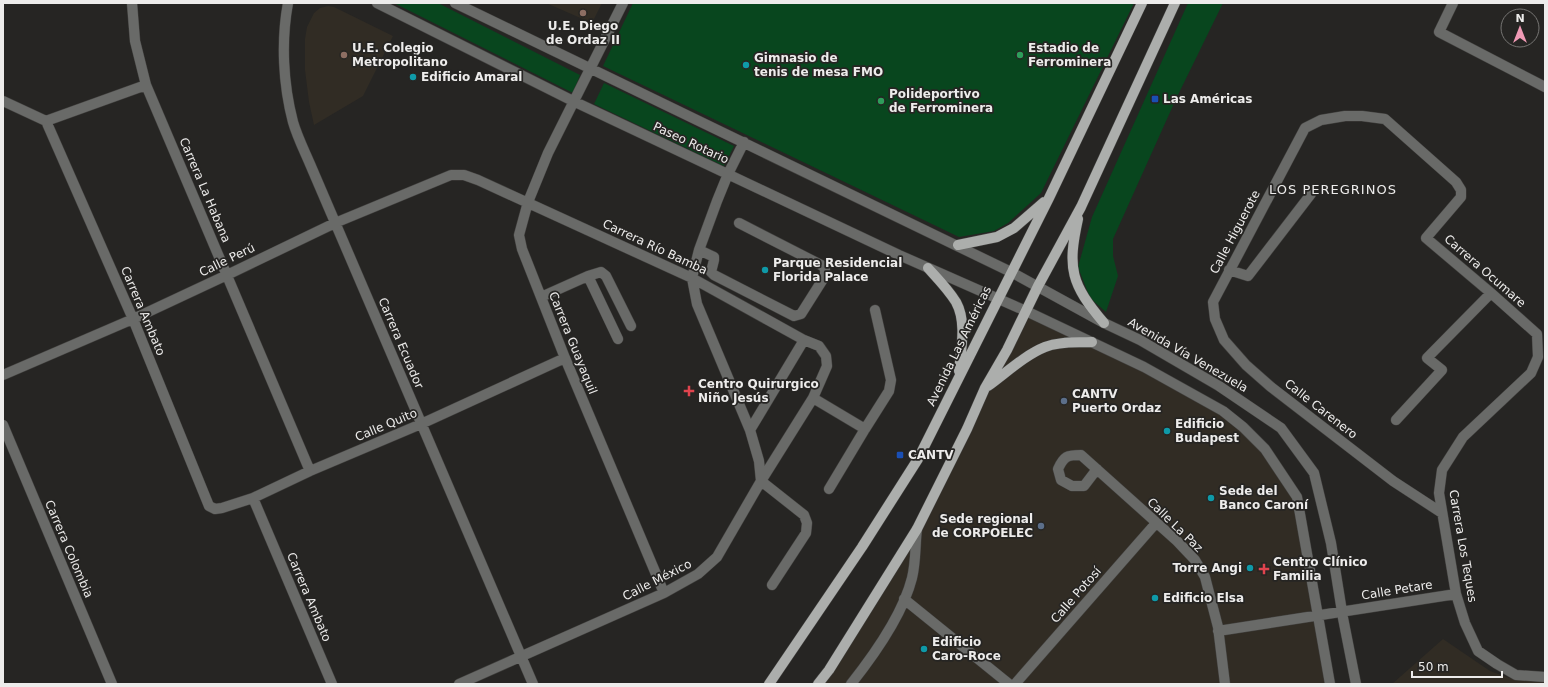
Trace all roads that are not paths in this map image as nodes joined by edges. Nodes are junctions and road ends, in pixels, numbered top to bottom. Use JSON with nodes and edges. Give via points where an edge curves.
{"nodes":[{"id":1,"x":132,"y":3,"type":"edge"},
{"id":2,"x":288,"y":3,"type":"edge"},
{"id":3,"x":377,"y":3,"type":"edge"},
{"id":4,"x":455,"y":3,"type":"edge"},
{"id":5,"x":623,"y":3,"type":"edge"},
{"id":6,"x":1142,"y":3,"type":"edge"},
{"id":7,"x":1175,"y":3,"type":"edge"},
{"id":8,"x":1453,"y":3,"type":"edge"},
{"id":9,"x":590,"y":68,"type":"junction"},
{"id":10,"x":146,"y":85,"type":"junction"},
{"id":11,"x":1545,"y":87,"type":"edge"},
{"id":12,"x":3,"y":101,"type":"edge"},
{"id":13,"x":573,"y":101,"type":"junction"},
{"id":14,"x":1345,"y":116,"type":"joint"},
{"id":15,"x":46,"y":121,"type":"junction"},
{"id":16,"x":744,"y":142,"type":"junction"},
{"id":17,"x":728,"y":174,"type":"junction"},
{"id":18,"x":464,"y":175,"type":"joint"},
{"id":19,"x":1311,"y":194,"type":"dead end"},
{"id":20,"x":1049,"y":198,"type":"junction"},
{"id":21,"x":528,"y":202,"type":"junction"},
{"id":22,"x":1081,"y":207,"type":"junction"},
{"id":23,"x":335,"y":223,"type":"junction"},
{"id":24,"x":739,"y":223,"type":"dead end"},
{"id":25,"x":958,"y":246,"type":"junction"},
{"id":26,"x":699,"y":250,"type":"junction"},
{"id":27,"x":928,"y":268,"type":"junction"},
{"id":28,"x":1229,"y":270,"type":"junction"},
{"id":29,"x":1011,"y":272,"type":"junction"},
{"id":30,"x":227,"y":275,"type":"junction"},
{"id":31,"x":588,"y":276,"type":"junction"},
{"id":32,"x":692,"y":278,"type":"junction"},
{"id":33,"x":1038,"y":286,"type":"junction"},
{"id":34,"x":1492,"y":293,"type":"junction"},
{"id":35,"x":541,"y":297,"type":"junction"},
{"id":36,"x":997,"y":299,"type":"junction"},
{"id":37,"x":1214,"y":302,"type":"joint"},
{"id":38,"x":875,"y":310,"type":"dead end"},
{"id":39,"x":1026,"y":311,"type":"junction"},
{"id":40,"x":133,"y":319,"type":"junction"},
{"id":41,"x":1104,"y":323,"type":"junction"},
{"id":42,"x":631,"y":326,"type":"dead end"},
{"id":43,"x":618,"y":340,"type":"dead end"},
{"id":44,"x":804,"y":340,"type":"junction"},
{"id":45,"x":1092,"y":342,"type":"junction"},
{"id":46,"x":826,"y":356,"type":"joint"},
{"id":47,"x":1538,"y":356,"type":"joint"},
{"id":48,"x":564,"y":358,"type":"junction"},
{"id":49,"x":3,"y":375,"type":"edge"},
{"id":50,"x":958,"y":377,"type":"junction"},
{"id":51,"x":985,"y":388,"type":"junction"},
{"id":52,"x":813,"y":398,"type":"junction"},
{"id":53,"x":1396,"y":420,"type":"dead end"},
{"id":54,"x":422,"y":424,"type":"junction"},
{"id":55,"x":3,"y":425,"type":"edge"},
{"id":56,"x":865,"y":429,"type":"junction"},
{"id":57,"x":750,"y":430,"type":"junction"},
{"id":58,"x":1097,"y":469,"type":"dead end"},
{"id":59,"x":310,"y":471,"type":"junction"},
{"id":60,"x":761,"y":482,"type":"junction"},
{"id":61,"x":829,"y":489,"type":"dead end"},
{"id":62,"x":253,"y":498,"type":"junction"},
{"id":63,"x":215,"y":509,"type":"joint"},
{"id":64,"x":1442,"y":513,"type":"junction"},
{"id":65,"x":1156,"y":523,"type":"junction"},
{"id":66,"x":916,"y":529,"type":"junction"},
{"id":67,"x":772,"y":585,"type":"dead end"},
{"id":68,"x":664,"y":593,"type":"junction"},
{"id":69,"x":1456,"y":594,"type":"junction"},
{"id":70,"x":904,"y":599,"type":"junction"},
{"id":71,"x":1342,"y":612,"type":"junction"},
{"id":72,"x":1318,"y":616,"type":"junction"},
{"id":73,"x":1218,"y":631,"type":"junction"},
{"id":74,"x":520,"y":656,"type":"junction"},
{"id":75,"x":1545,"y":677,"type":"edge"},
{"id":76,"x":112,"y":684,"type":"edge"},
{"id":77,"x":332,"y":684,"type":"edge"},
{"id":78,"x":459,"y":684,"type":"edge"},
{"id":79,"x":533,"y":684,"type":"edge"},
{"id":80,"x":769,"y":684,"type":"edge"},
{"id":81,"x":818,"y":684,"type":"edge"},
{"id":82,"x":851,"y":684,"type":"edge"},
{"id":83,"x":1009,"y":684,"type":"edge"},
{"id":84,"x":1015,"y":684,"type":"edge"},
{"id":85,"x":1226,"y":684,"type":"edge"},
{"id":86,"x":1330,"y":684,"type":"edge"},
{"id":87,"x":1356,"y":684,"type":"edge"}],
"edges":[{"from":1,"to":10,"type":"street","name":"Carrera La Habana","via":[[135,41]]},
{"from":2,"to":23,"type":"street","name":"Carrera Ecuador","via":[[284,70],[293,122]]},
{"from":3,"to":13,"type":"street","name":"Paseo Rotario"},
{"from":4,"to":9,"type":"street","name":"Paseo Rotario"},
{"from":5,"to":9,"type":"street","name":"Carrera Guayaquil"},
{"from":6,"to":20,"type":"main road","name":"Avenida Las Américas"},
{"from":7,"to":22,"type":"main road"},
{"from":8,"to":11,"type":"street","via":[[1440,32]]},
{"from":9,"to":13,"type":"street","name":"Carrera Guayaquil"},
{"from":9,"to":16,"type":"street","name":"Paseo Rotario"},
{"from":10,"to":15,"type":"street"},
{"from":10,"to":30,"type":"street","name":"Carrera La Habana"},
{"from":12,"to":15,"type":"street"},
{"from":13,"to":17,"type":"street","name":"Paseo Rotario"},
{"from":13,"to":21,"type":"street","name":"Carrera Guayaquil"},
{"from":14,"to":28,"type":"street","name":"Calle Higuerote","via":[[1321,120],[1305,128]]},
{"from":14,"to":34,"type":"street","name":"Carrera Ocumare","via":[[1385,119],[1456,182],[1461,190],[1461,197],[1426,238]]},
{"from":15,"to":40,"type":"street","name":"Carrera Ambato"},
{"from":16,"to":17,"type":"street"},
{"from":16,"to":25,"type":"street","name":"Paseo Rotario"},
{"from":17,"to":26,"type":"street"},
{"from":17,"to":27,"type":"street","name":"Paseo Rotario"},
{"from":18,"to":21,"type":"street","name":"Carrera Río Bamba"},
{"from":18,"to":23,"type":"street","name":"Calle Perú","via":[[451,175]]},
{"from":19,"to":28,"type":"street","via":[[1248,276]]},
{"from":20,"to":25,"type":"main road","via":[[1014,228],[997,237]]},
{"from":20,"to":29,"type":"main road","name":"Avenida Las Américas"},
{"from":21,"to":32,"type":"street","name":"Carrera Río Bamba"},
{"from":21,"to":35,"type":"street","name":"Carrera Guayaquil","via":[[519,235]]},
{"from":22,"to":33,"type":"main road"},
{"from":22,"to":41,"type":"main road","via":[[1072,266],[1083,295]]},
{"from":23,"to":30,"type":"street","name":"Calle Perú"},
{"from":23,"to":54,"type":"street","name":"Carrera Ecuador"},
{"from":24,"to":26,"type":"street","via":[[823,266],[825,276],[801,314],[794,316],[714,275],[711,272],[714,257]]},
{"from":25,"to":29,"type":"street","name":"Paseo Rotario"},
{"from":26,"to":32,"type":"street"},
{"from":27,"to":36,"type":"street","name":"Paseo Rotario"},
{"from":27,"to":50,"type":"main road","via":[[956,304],[962,325]]},
{"from":28,"to":37,"type":"street","name":"Calle Higuerote"},
{"from":29,"to":33,"type":"street","name":"Avenida Vía Venezuela"},
{"from":29,"to":36,"type":"main road","name":"Avenida Las Américas"},
{"from":30,"to":40,"type":"street","name":"Calle Perú"},
{"from":30,"to":59,"type":"street","name":"Carrera La Habana"},
{"from":31,"to":35,"type":"street"},
{"from":31,"to":42,"type":"street","via":[[600,272],[606,276]]},
{"from":31,"to":43,"type":"street"},
{"from":32,"to":44,"type":"street","name":"Carrera Río Bamba"},
{"from":32,"to":57,"type":"street","via":[[697,304]]},
{"from":33,"to":39,"type":"main road"},
{"from":33,"to":41,"type":"street","name":"Avenida Vía Venezuela"},
{"from":34,"to":47,"type":"street","name":"Carrera Ocumare","via":[[1537,334]]},
{"from":34,"to":53,"type":"street","via":[[1427,358],[1442,370]]},
{"from":35,"to":48,"type":"street","name":"Carrera Guayaquil"},
{"from":36,"to":39,"type":"street"},
{"from":36,"to":50,"type":"main road","name":"Avenida Las Américas"},
{"from":37,"to":64,"type":"street","name":"Calle Carenero","via":[[1216,319],[1224,340],[1246,365],[1393,481]]},
{"from":38,"to":56,"type":"street","via":[[891,380],[889,391]]},
{"from":39,"to":45,"type":"street"},
{"from":39,"to":51,"type":"main road"},
{"from":40,"to":49,"type":"street","name":"Calle Perú"},
{"from":40,"to":63,"type":"street","name":"Carrera Ambato","via":[[209,506]]},
{"from":41,"to":71,"type":"street","name":"Avenida Vía Venezuela","via":[[1140,340],[1219,386],[1281,428],[1314,473],[1331,543]]},
{"from":44,"to":46,"type":"street","name":"Carrera Río Bamba","via":[[819,346]]},
{"from":44,"to":57,"type":"street"},
{"from":45,"to":51,"type":"main road","via":[[1060,343],[1046,347],[1030,355]]},
{"from":45,"to":72,"type":"street","via":[[1144,367],[1223,411],[1265,449],[1297,497]]},
{"from":46,"to":52,"type":"street","name":"Calle México","via":[[827,366]]},
{"from":47,"to":64,"type":"street","name":"Carrera Los Teques","via":[[1531,373],[1463,437],[1442,470],[1439,493]]},
{"from":48,"to":54,"type":"street","name":"Calle Quito"},
{"from":48,"to":68,"type":"street","name":"Carrera Guayaquil"},
{"from":50,"to":80,"type":"main road","name":"Avenida Las Américas","via":[[918,459]]},
{"from":51,"to":66,"type":"main road"},
{"from":52,"to":56,"type":"street"},
{"from":52,"to":60,"type":"street","name":"Calle México"},
{"from":54,"to":59,"type":"street","name":"Calle Quito"},
{"from":54,"to":74,"type":"street","name":"Carrera Ecuador"},
{"from":55,"to":76,"type":"street","name":"Carrera Colombia"},
{"from":56,"to":61,"type":"street"},
{"from":57,"to":60,"type":"street","via":[[759,461]]},
{"from":58,"to":65,"type":"street","name":"Calle La Paz"},
{"from":59,"to":62,"type":"street","name":"Calle Quito"},
{"from":60,"to":67,"type":"street","via":[[804,515],[808,523],[806,533]]},
{"from":60,"to":68,"type":"street","name":"Calle México","via":[[717,557],[698,574]]},
{"from":62,"to":63,"type":"street","name":"Calle Quito"},
{"from":62,"to":77,"type":"street","name":"Carrera Ambato"},
{"from":64,"to":69,"type":"street","name":"Carrera Los Teques"},
{"from":65,"to":73,"type":"street","name":"Calle La Paz","via":[[1195,560],[1205,577]]},
{"from":65,"to":84,"type":"street","name":"Calle Potosí"},
{"from":66,"to":70,"type":"street","via":[[912,577]]},
{"from":66,"to":81,"type":"main road"},
{"from":68,"to":74,"type":"street","name":"Calle México"},
{"from":69,"to":71,"type":"street","name":"Calle Petare"},
{"from":69,"to":75,"type":"street","name":"Carrera Los Teques","via":[[1465,623],[1478,651],[1516,675]]},
{"from":70,"to":82,"type":"street","via":[[883,639]]},
{"from":70,"to":83,"type":"street"},
{"from":71,"to":72,"type":"street","name":"Calle Petare"},
{"from":71,"to":87,"type":"street","name":"Avenida Vía Venezuela"},
{"from":72,"to":73,"type":"street","name":"Calle Petare"},
{"from":72,"to":86,"type":"street"},
{"from":73,"to":85,"type":"street","name":"Calle La Paz"},
{"from":74,"to":78,"type":"street","name":"Calle México"},
{"from":74,"to":79,"type":"street","name":"Carrera Ecuador"}]}
